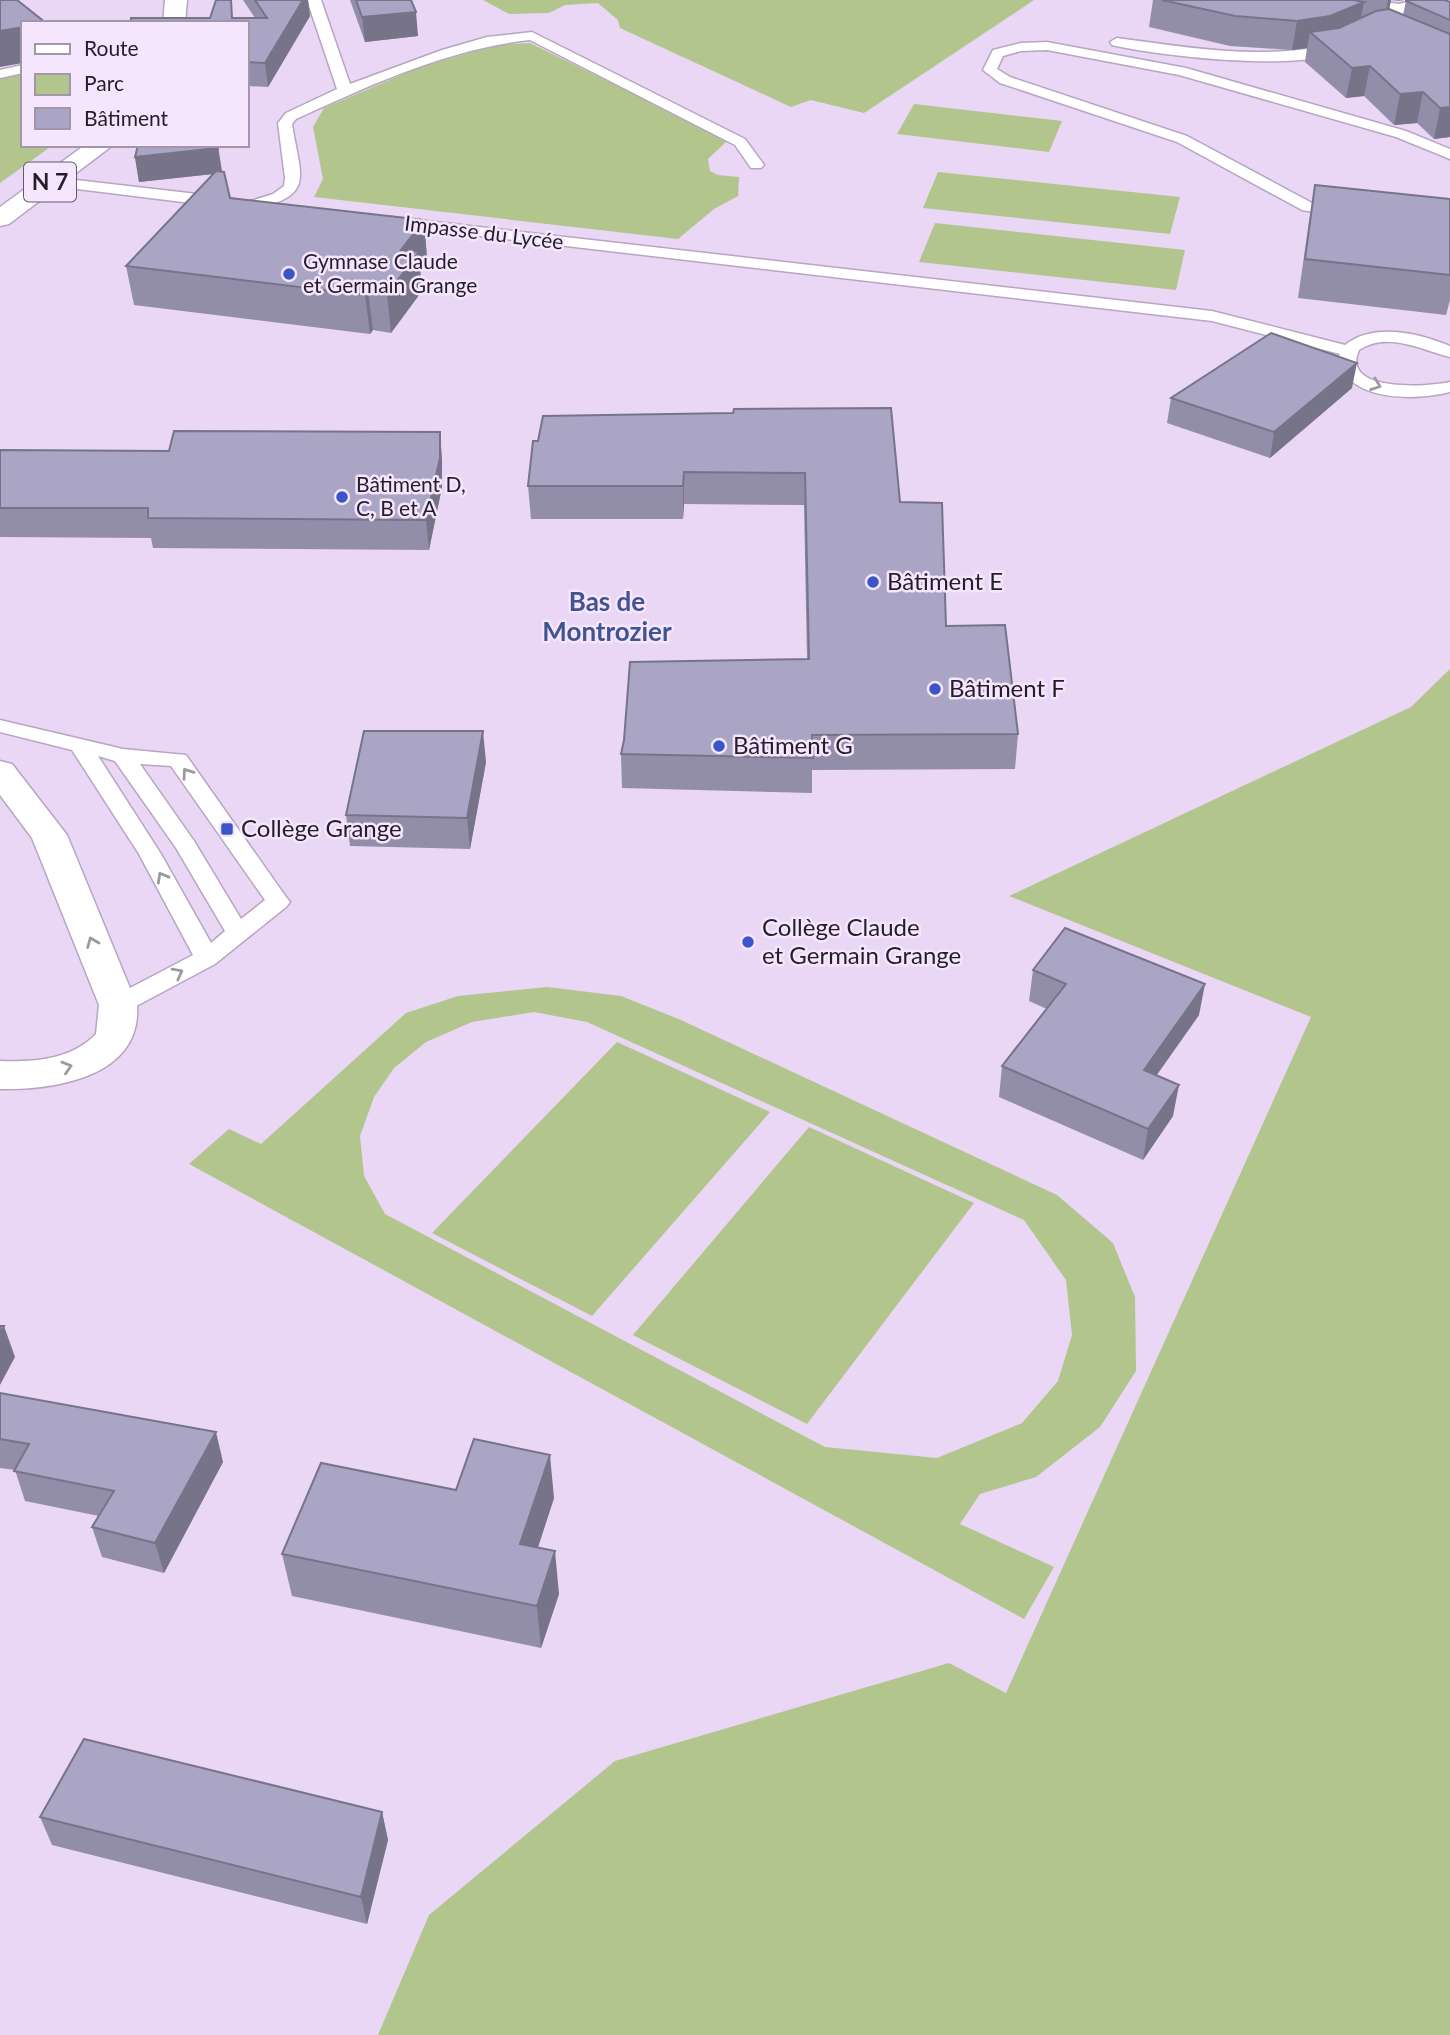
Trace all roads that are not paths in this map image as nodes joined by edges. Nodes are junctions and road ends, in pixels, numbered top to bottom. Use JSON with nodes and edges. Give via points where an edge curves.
{"nodes":[{"id":1,"x":176,"y":0,"type":"edge"},
{"id":2,"x":314,"y":0,"type":"edge"},
{"id":3,"x":1345,"y":0,"type":"edge"},
{"id":4,"x":1413,"y":14,"type":"edge"},
{"id":5,"x":174,"y":21,"type":"edge"},
{"id":6,"x":1353,"y":41,"type":"edge"},
{"id":7,"x":1117,"y":42,"type":"dead end"},
{"id":8,"x":21,"y":69,"type":"edge"},
{"id":9,"x":0,"y":74,"type":"edge"},
{"id":10,"x":345,"y":90,"type":"junction"},
{"id":11,"x":98,"y":147,"type":"edge"},
{"id":12,"x":1450,"y":154,"type":"edge"},
{"id":13,"x":756,"y":165,"type":"dead end"},
{"id":14,"x":50,"y":182,"type":"junction"},
{"id":15,"x":250,"y":206,"type":"junction"},
{"id":16,"x":291,"y":210,"type":"edge"},
{"id":17,"x":1362,"y":216,"type":"edge"},
{"id":18,"x":0,"y":219,"type":"edge"},
{"id":19,"x":374,"y":220,"type":"edge"},
{"id":20,"x":1350,"y":351,"type":"junction"},
{"id":21,"x":1450,"y":352,"type":"edge"},
{"id":22,"x":1444,"y":392,"type":"edge"},
{"id":23,"x":0,"y":726,"type":"edge"},
{"id":24,"x":80,"y":746,"type":"junction"},
{"id":25,"x":123,"y":757,"type":"junction"},
{"id":26,"x":0,"y":772,"type":"edge"},
{"id":27,"x":238,"y":933,"type":"junction"},
{"id":28,"x":207,"y":958,"type":"junction"},
{"id":29,"x":118,"y":1005,"type":"junction"},
{"id":30,"x":0,"y":1075,"type":"edge"}],
"edges":[{"from":1,"to":5,"type":"street"},
{"from":2,"to":10,"type":"lane"},
{"from":3,"to":4,"type":"street"},
{"from":6,"to":7,"type":"lane","via":[[1328,52],[1286,58]]},
{"from":8,"to":9,"type":"lane"},
{"from":10,"to":13,"type":"lane","via":[[492,40],[532,36],[740,142]]},
{"from":10,"to":15,"type":"lane","via":[[285,123],[291,188]]},
{"from":11,"to":14,"type":"street","number":"N 7"},
{"from":12,"to":17,"type":"lane","via":[[1401,134],[1181,71],[1047,46],[998,53],[992,62],[990,70],[1005,80],[1182,139],[1308,207]]},
{"from":14,"to":15,"type":"lane"},
{"from":14,"to":18,"type":"street","number":"N 7"},
{"from":15,"to":16,"type":"lane"},
{"from":19,"to":20,"type":"lane","name":"Impasse du Lycée","via":[[1212,316]]},
{"from":20,"to":21,"type":"lane","via":[[1372,339],[1389,337],[1425,341]]},
{"from":20,"to":22,"type":"lane","one_way":true,"via":[[1350,369],[1360,379],[1394,391]]},
{"from":23,"to":24,"type":"lane"},
{"from":24,"to":25,"type":"lane"},
{"from":28,"to":24,"type":"lane","one_way":true,"via":[[150,855]]},
{"from":25,"to":27,"type":"lane","via":[[186,846]]},
{"from":27,"to":25,"type":"lane","one_way":true,"via":[[278,902],[178,761]]},
{"from":29,"to":26,"type":"street","one_way":true,"via":[[49,835]]},
{"from":27,"to":28,"type":"lane"},
{"from":29,"to":28,"type":"lane","one_way":true},
{"from":30,"to":29,"type":"street","one_way":true,"via":[[33,1075],[93,1058],[111,1042],[119,1022]]}]}
